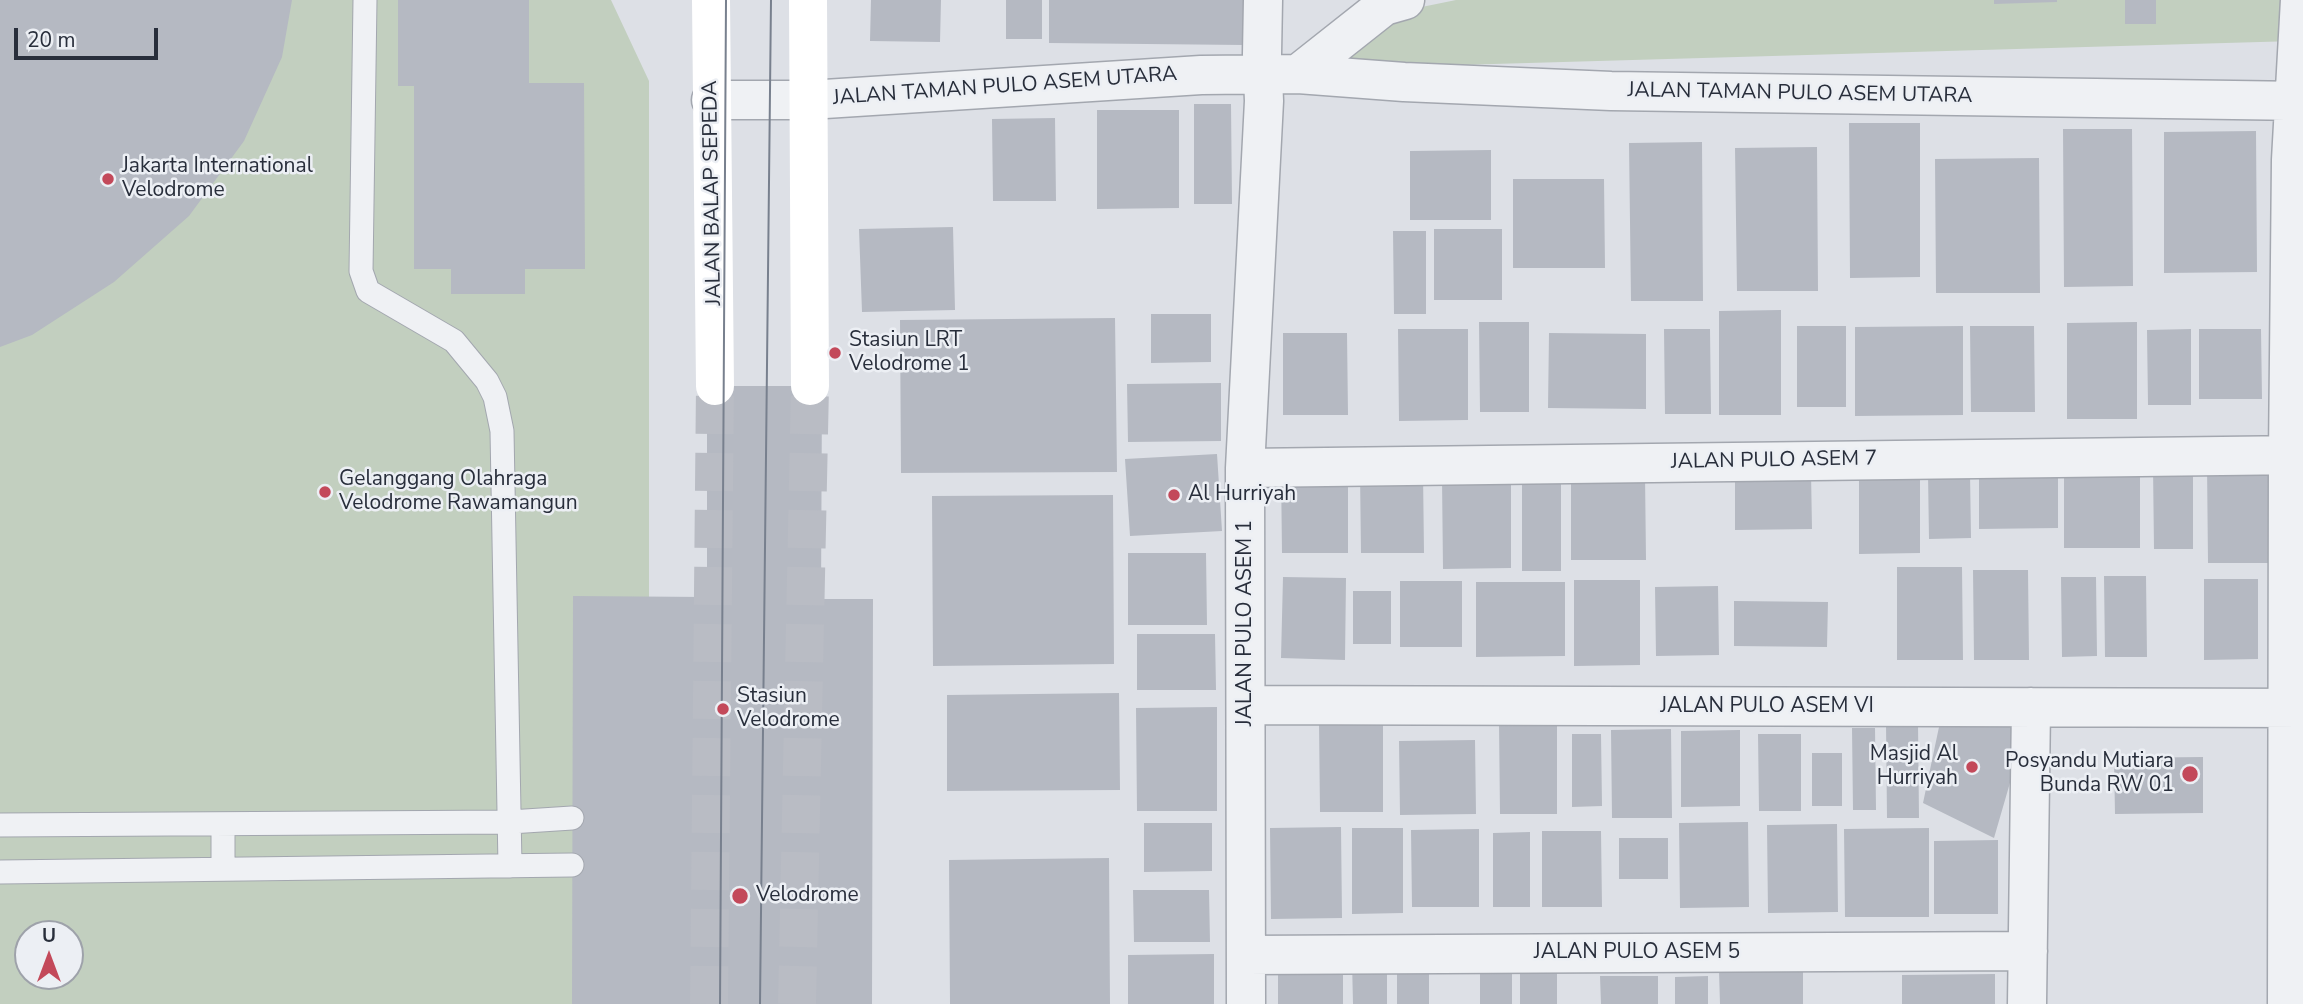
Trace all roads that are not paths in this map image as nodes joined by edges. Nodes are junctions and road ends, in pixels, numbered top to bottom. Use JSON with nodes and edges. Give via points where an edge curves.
{"nodes":[{"id":1,"x":365,"y":0,"type":"edge"},
{"id":2,"x":711,"y":0,"type":"edge"},
{"id":3,"x":808,"y":0,"type":"edge"},
{"id":4,"x":1263,"y":0,"type":"edge"},
{"id":5,"x":1405,"y":0,"type":"edge"},
{"id":6,"x":2300,"y":0,"type":"edge"},
{"id":7,"x":1280,"y":74,"type":"junction"},
{"id":8,"x":711,"y":100,"type":"junction"},
{"id":9,"x":809,"y":100,"type":"junction"},
{"id":10,"x":2299,"y":101,"type":"edge"},
{"id":11,"x":715,"y":386,"type":"tunnel mouth"},
{"id":12,"x":810,"y":386,"type":"tunnel mouth"},
{"id":13,"x":2295,"y":455,"type":"edge"},
{"id":14,"x":1245,"y":468,"type":"junction"},
{"id":15,"x":1247,"y":705,"type":"junction"},
{"id":16,"x":2031,"y":707,"type":"junction"},
{"id":17,"x":2295,"y":707,"type":"edge"},
{"id":18,"x":572,"y":818,"type":"dead end"},
{"id":19,"x":510,"y":822,"type":"junction"},
{"id":20,"x":223,"y":824,"type":"junction"},
{"id":21,"x":0,"y":825,"type":"edge"},
{"id":22,"x":572,"y":864,"type":"dead end"},
{"id":23,"x":510,"y":866,"type":"junction"},
{"id":24,"x":223,"y":869,"type":"junction"},
{"id":25,"x":0,"y":872,"type":"edge"},
{"id":26,"x":2028,"y":951,"type":"junction"},
{"id":27,"x":1247,"y":955,"type":"junction"},
{"id":28,"x":2295,"y":959,"type":"edge"},
{"id":29,"x":1246,"y":1004,"type":"edge"},
{"id":30,"x":2027,"y":1004,"type":"edge"},
{"id":31,"x":2287,"y":1004,"type":"edge"}],
"edges":[{"from":1,"to":19,"type":"lane","via":[[361,271],[368,291],[454,341],[487,381],[502,431]]},
{"from":2,"to":8,"type":"main road","name":"JALAN BALAP SEPEDA"},
{"from":3,"to":9,"type":"main road"},
{"from":4,"to":7,"type":"street","name":"JALAN PULO ASEM 1"},
{"from":5,"to":7,"type":"street","via":[[1384,6]]},
{"from":6,"to":10,"type":"street"},
{"from":7,"to":9,"type":"street","name":"JALAN TAMAN PULO ASEM UTARA"},
{"from":7,"to":10,"type":"street","name":"JALAN TAMAN PULO ASEM UTARA","via":[[1611,91]]},
{"from":7,"to":14,"type":"street","name":"JALAN PULO ASEM 1","via":[[1264,101]]},
{"from":8,"to":9,"type":"street","name":"JALAN TAMAN PULO ASEM UTARA"},
{"from":8,"to":11,"type":"main road","name":"JALAN BALAP SEPEDA"},
{"from":9,"to":12,"type":"main road"},
{"from":10,"to":13,"type":"street","via":[[2291,160]]},
{"from":13,"to":14,"type":"street","name":"JALAN PULO ASEM 7"},
{"from":13,"to":17,"type":"street"},
{"from":14,"to":15,"type":"street","name":"JALAN PULO ASEM 1"},
{"from":15,"to":16,"type":"street","name":"JALAN PULO ASEM VI"},
{"from":15,"to":27,"type":"street","name":"JALAN PULO ASEM 1"},
{"from":16,"to":17,"type":"street","name":"JALAN PULO ASEM VI"},
{"from":16,"to":26,"type":"street"},
{"from":17,"to":28,"type":"street"},
{"from":18,"to":19,"type":"lane"},
{"from":19,"to":20,"type":"lane"},
{"from":19,"to":23,"type":"lane"},
{"from":20,"to":21,"type":"lane"},
{"from":20,"to":24,"type":"lane"},
{"from":22,"to":23,"type":"lane"},
{"from":23,"to":24,"type":"lane"},
{"from":24,"to":25,"type":"lane"},
{"from":26,"to":27,"type":"street","name":"JALAN PULO ASEM 5"},
{"from":26,"to":30,"type":"street"},
{"from":27,"to":29,"type":"street","name":"JALAN PULO ASEM 1"},
{"from":28,"to":31,"type":"street"}]}
